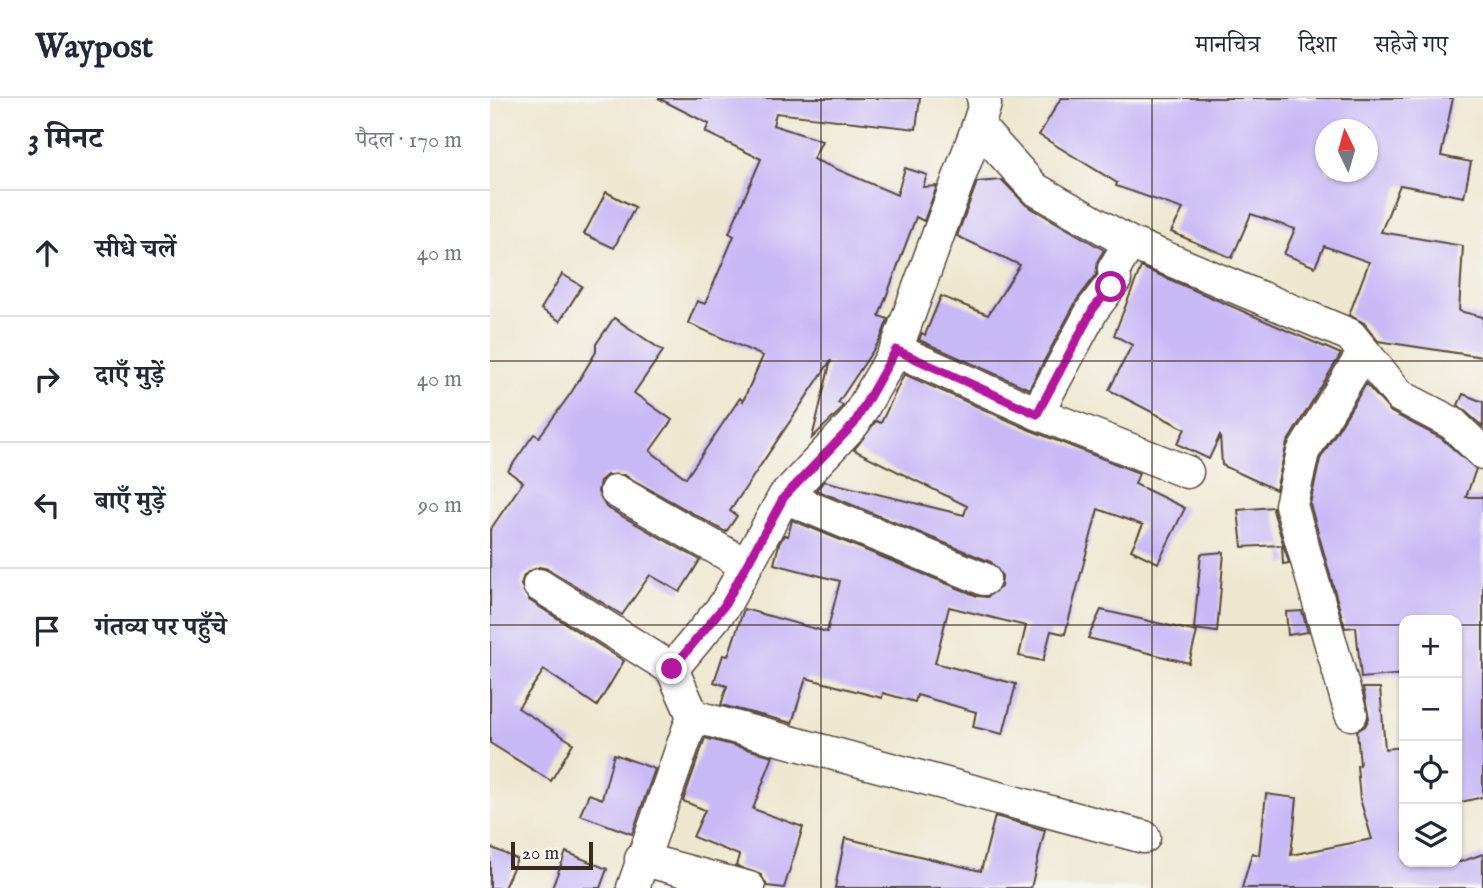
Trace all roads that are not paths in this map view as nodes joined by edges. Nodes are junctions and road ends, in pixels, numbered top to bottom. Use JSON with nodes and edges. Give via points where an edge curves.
{"nodes":[{"id":1,"x":980,"y":112,"type":"edge"},
{"id":2,"x":1130,"y":243,"type":"junction"},
{"id":3,"x":896,"y":350,"type":"junction"},
{"id":4,"x":1364,"y":352,"type":"junction"},
{"id":5,"x":1037,"y":414,"type":"junction"},
{"id":6,"x":1483,"y":453,"type":"edge"},
{"id":7,"x":1187,"y":472,"type":"dead end"},
{"id":8,"x":616,"y":491,"type":"dead end"},
{"id":9,"x":784,"y":497,"type":"junction"},
{"id":10,"x":746,"y":565,"type":"junction"},
{"id":11,"x":984,"y":579,"type":"dead end"},
{"id":12,"x":539,"y":584,"type":"dead end"},
{"id":13,"x":672,"y":669,"type":"junction"},
{"id":14,"x":1350,"y":714,"type":"dead end"},
{"id":15,"x":694,"y":716,"type":"junction"},
{"id":16,"x":1144,"y":837,"type":"dead end"},
{"id":17,"x":637,"y":873,"type":"edge"},
{"id":18,"x":749,"y":888,"type":"edge"}],
"edges":[{"from":1,"to":2,"type":"street","via":[[1035,189]]},
{"from":1,"to":3,"type":"street"},
{"from":2,"to":4,"type":"street","via":[[1350,335]]},
{"from":2,"to":5,"type":"street","via":[[1114,269],[1115,280],[1093,309]]},
{"from":3,"to":5,"type":"street"},
{"from":3,"to":9,"type":"street","via":[[854,424]]},
{"from":4,"to":6,"type":"street","via":[[1400,396],[1452,423]]},
{"from":4,"to":14,"type":"street","via":[[1303,452],[1291,505]]},
{"from":5,"to":7,"type":"street"},
{"from":8,"to":10,"type":"street"},
{"from":9,"to":10,"type":"street"},
{"from":9,"to":11,"type":"street"},
{"from":10,"to":13,"type":"street","via":[[724,606]]},
{"from":12,"to":13,"type":"street"},
{"from":13,"to":15,"type":"street"},
{"from":15,"to":16,"type":"street"},
{"from":15,"to":17,"type":"street"},
{"from":17,"to":18,"type":"street"}]}
